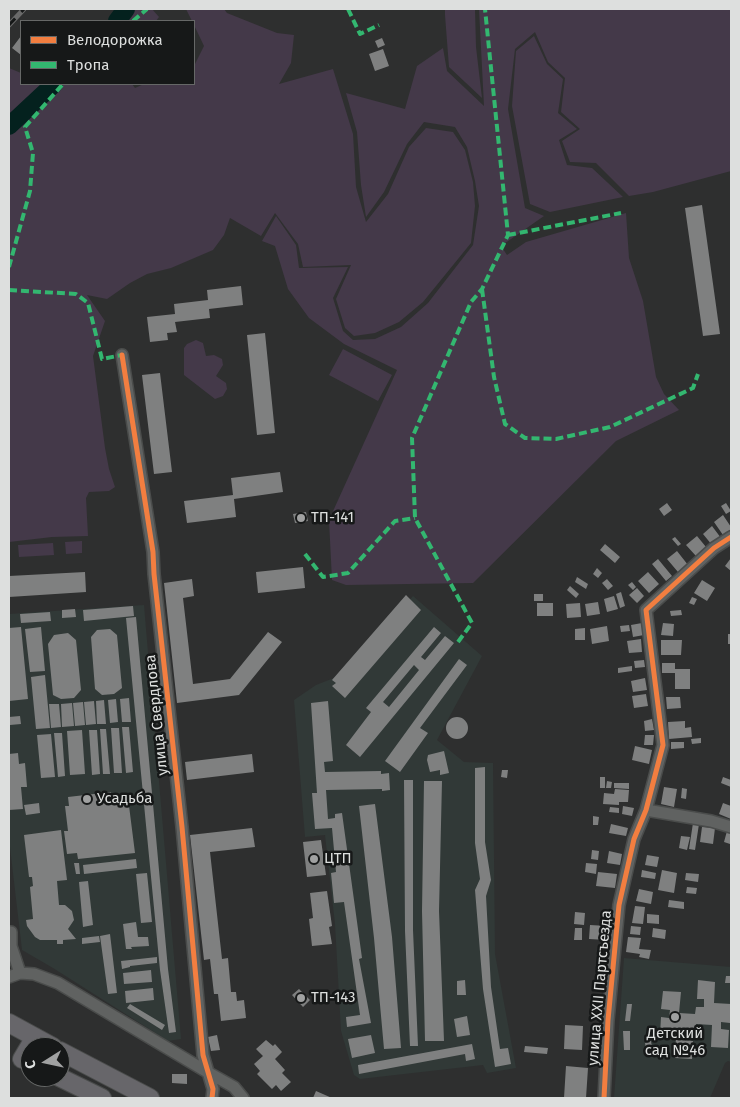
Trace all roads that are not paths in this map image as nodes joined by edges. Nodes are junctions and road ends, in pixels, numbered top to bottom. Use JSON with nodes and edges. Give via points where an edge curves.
{"nodes":[{"id":1,"x":122,"y":356,"type":"dead end"},
{"id":2,"x":731,"y":537,"type":"edge"},
{"id":3,"x":646,"y":810,"type":"junction"},
{"id":4,"x":731,"y":827,"type":"edge"},
{"id":5,"x":9,"y":932,"type":"edge"},
{"id":6,"x":14,"y":975,"type":"edge"},
{"id":7,"x":9,"y":1023,"type":"edge"},
{"id":8,"x":35,"y":1037,"type":"edge"},
{"id":9,"x":70,"y":1056,"type":"edge"},
{"id":10,"x":209,"y":1074,"type":"junction"},
{"id":11,"x":70,"y":1082,"type":"edge"},
{"id":12,"x":102,"y":1098,"type":"edge"},
{"id":13,"x":150,"y":1098,"type":"edge"},
{"id":14,"x":212,"y":1098,"type":"edge"},
{"id":15,"x":243,"y":1098,"type":"edge"},
{"id":16,"x":604,"y":1098,"type":"edge"}],
"edges":[{"from":1,"to":10,"type":"street","name":"улица Свердлова","via":[[154,552],[202,1044]]},
{"from":2,"to":3,"type":"street","name":"улица XXII Партсъезда","via":[[714,548],[646,610],[663,746]]},
{"from":3,"to":4,"type":"street"},
{"from":3,"to":16,"type":"street","name":"улица XXII Партсъезда","via":[[634,839],[619,905]]},
{"from":5,"to":6,"type":"street"},
{"from":6,"to":10,"type":"street","via":[[34,974],[58,983]]},
{"from":7,"to":8,"type":"main road"},
{"from":9,"to":13,"type":"main road"},
{"from":10,"to":14,"type":"street","name":"улица Свердлова"},
{"from":10,"to":15,"type":"street","via":[[234,1087]]},
{"from":11,"to":12,"type":"main road"}]}
